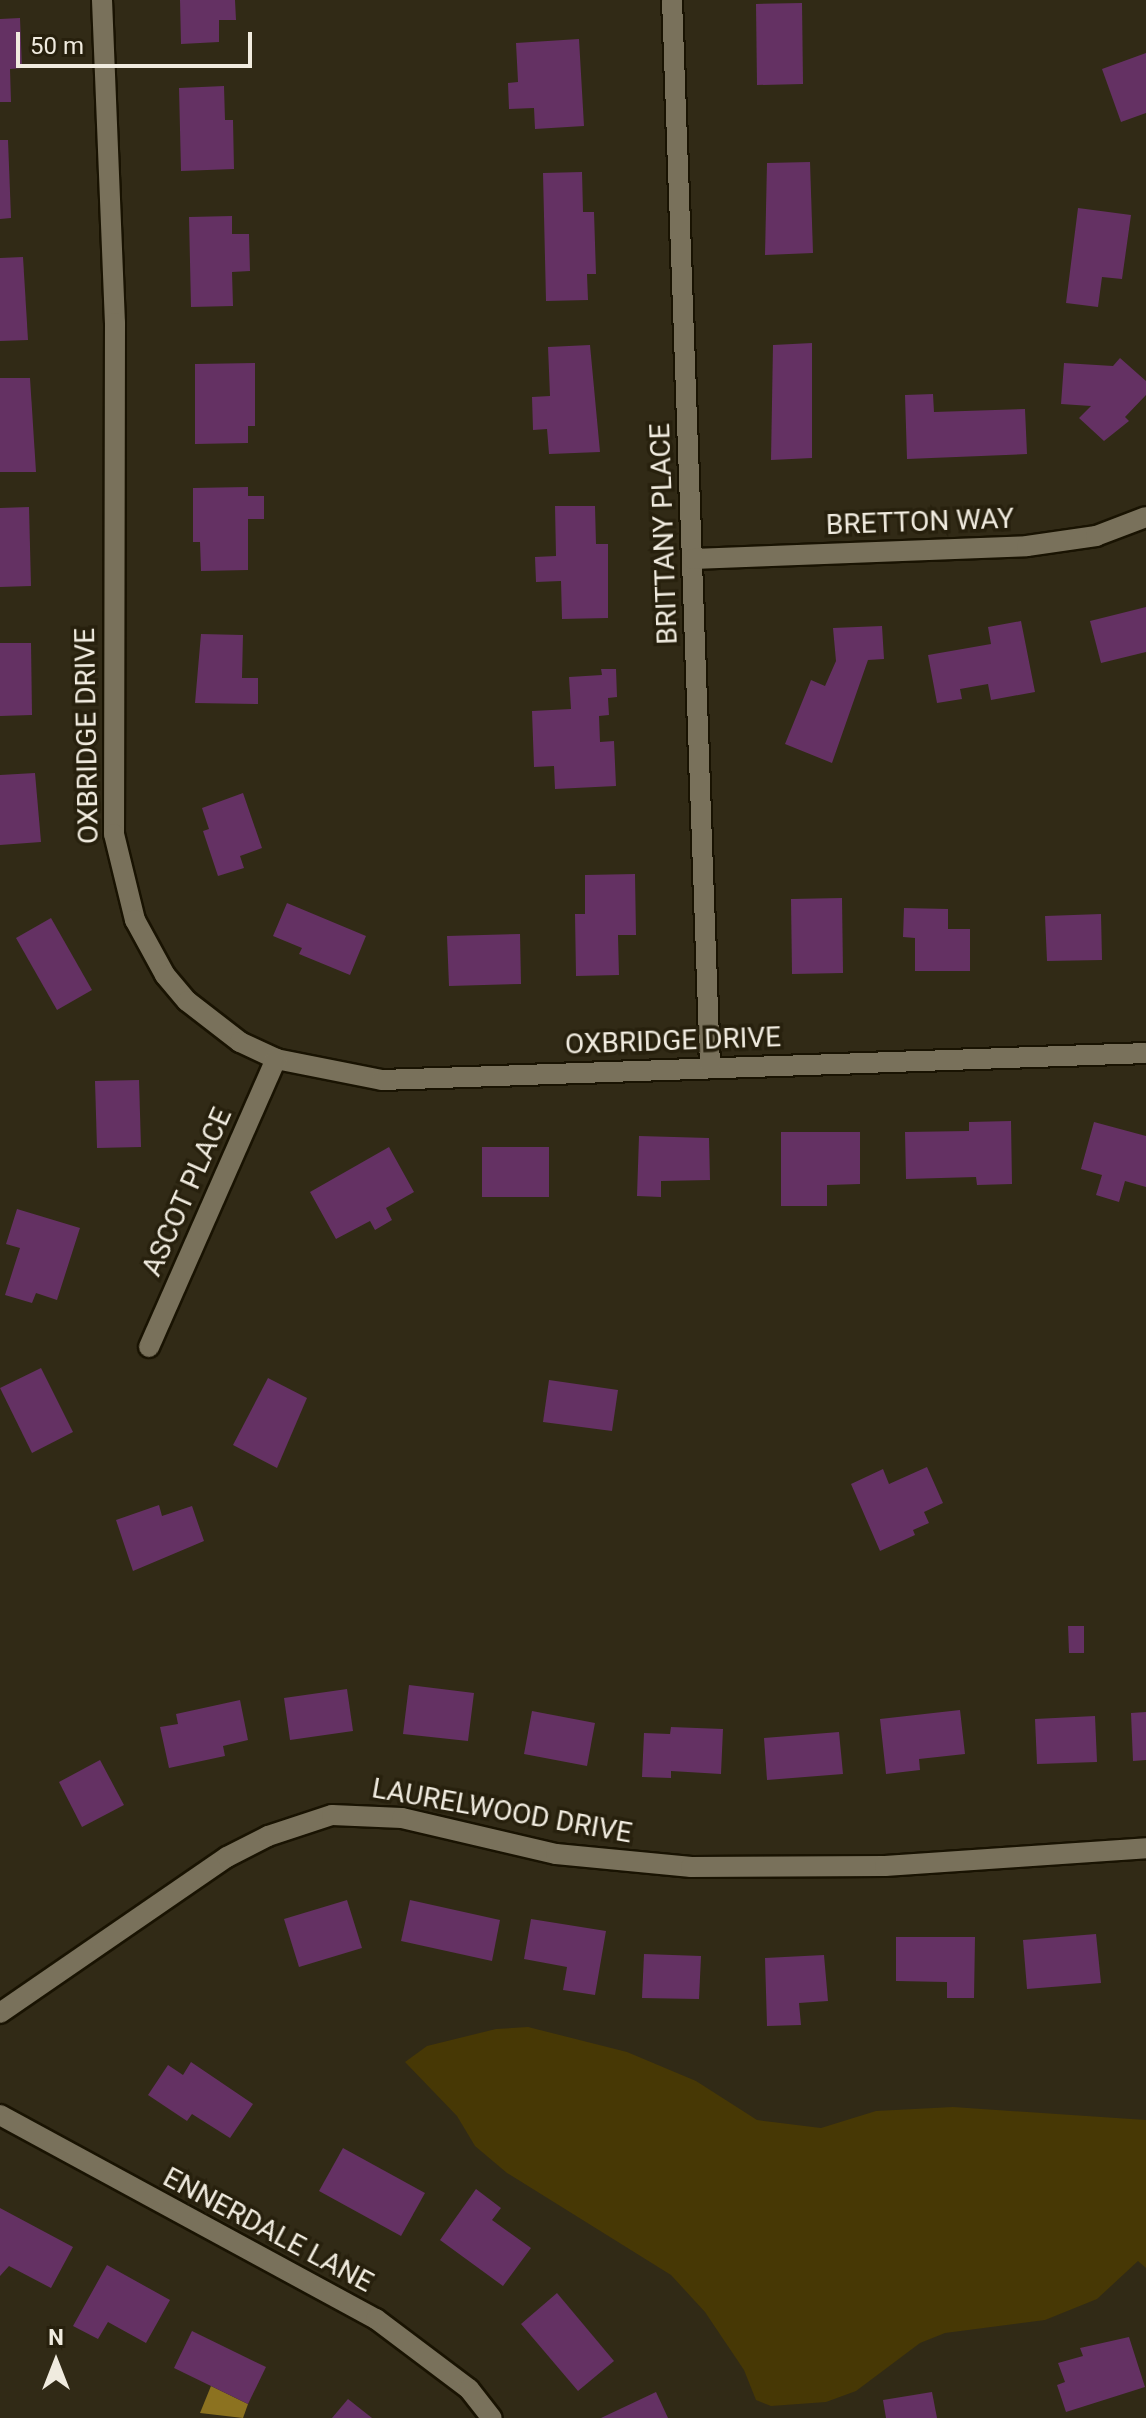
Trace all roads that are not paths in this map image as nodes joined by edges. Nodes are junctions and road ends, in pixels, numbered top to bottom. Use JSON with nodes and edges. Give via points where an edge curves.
{"nodes":[{"id":1,"x":102,"y":0,"type":"edge"},
{"id":2,"x":672,"y":0,"type":"edge"},
{"id":3,"x":1146,"y":517,"type":"edge"},
{"id":4,"x":693,"y":559,"type":"junction"},
{"id":5,"x":1146,"y":1053,"type":"edge"},
{"id":6,"x":276,"y":1059,"type":"junction"},
{"id":7,"x":710,"y":1066,"type":"junction"},
{"id":8,"x":149,"y":1347,"type":"dead end"},
{"id":9,"x":1146,"y":1848,"type":"edge"},
{"id":10,"x":0,"y":2013,"type":"edge"},
{"id":11,"x":0,"y":2115,"type":"edge"},
{"id":12,"x":492,"y":2418,"type":"edge"}],
"edges":[{"from":1,"to":6,"type":"street","name":"OXBRIDGE DRIVE","via":[[115,323],[112,791],[118,860],[135,920],[165,975],[210,1022]]},
{"from":2,"to":4,"type":"street","name":"BRITTANY PLACE"},
{"from":3,"to":4,"type":"street","name":"BRETTON WAY","via":[[1096,536],[1027,546]]},
{"from":4,"to":7,"type":"street","name":"BRITTANY PLACE"},
{"from":5,"to":7,"type":"street","name":"OXBRIDGE DRIVE"},
{"from":6,"to":7,"type":"street","name":"OXBRIDGE DRIVE","via":[[382,1080]]},
{"from":6,"to":8,"type":"street","name":"ASCOT PLACE"},
{"from":9,"to":10,"type":"street","name":"LAURELWOOD DRIVE","via":[[885,1866],[691,1867],[556,1854],[402,1818],[332,1815],[292,1826],[227,1857]]},
{"from":11,"to":12,"type":"street","name":"ENNERDALE LANE","via":[[376,2319],[469,2389]]}]}
